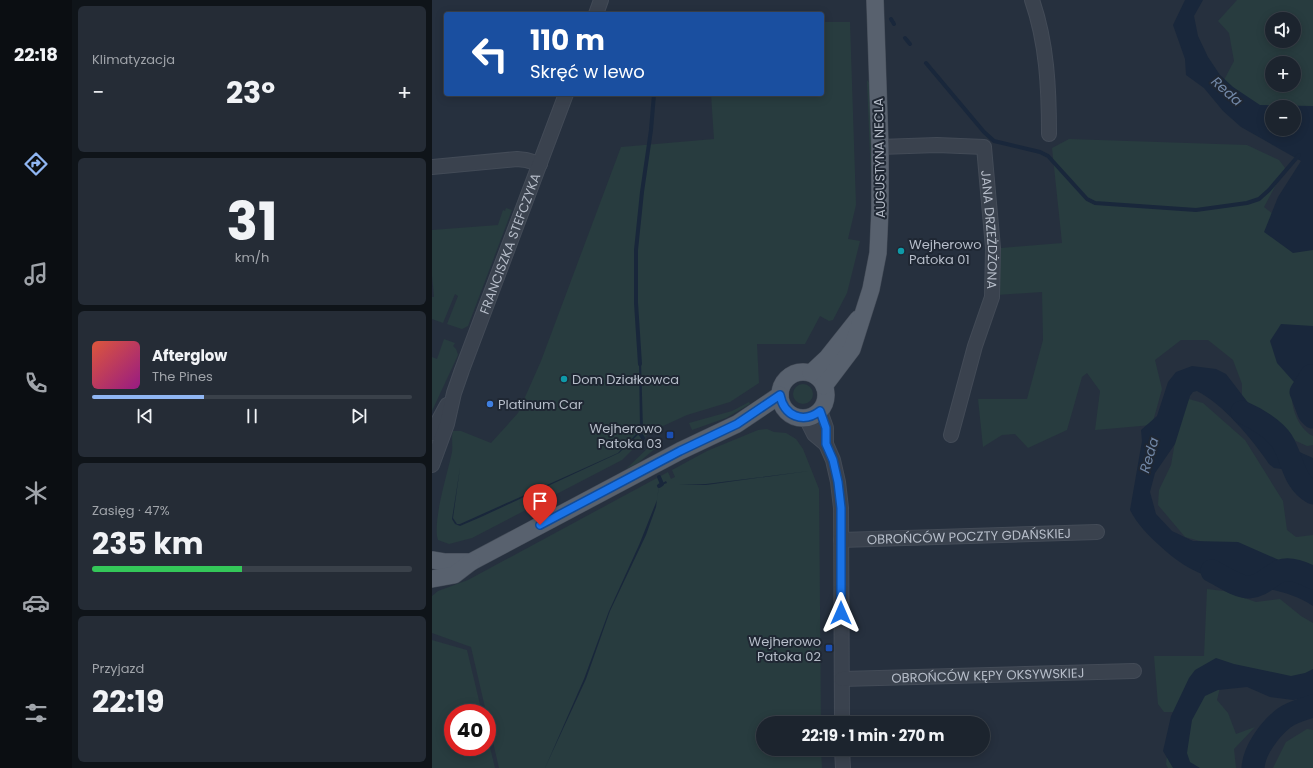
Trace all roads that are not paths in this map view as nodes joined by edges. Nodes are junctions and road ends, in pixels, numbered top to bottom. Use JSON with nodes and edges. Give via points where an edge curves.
{"nodes":[{"id":1,"x":601,"y":0,"type":"edge"},
{"id":2,"x":875,"y":0,"type":"edge"},
{"id":3,"x":1032,"y":0,"type":"edge"},
{"id":4,"x":597,"y":12,"type":"edge"},
{"id":5,"x":565,"y":96,"type":"edge"},
{"id":6,"x":1049,"y":134,"type":"dead end"},
{"id":7,"x":880,"y":147,"type":"junction"},
{"id":8,"x":540,"y":164,"type":"junction"},
{"id":9,"x":432,"y":167,"type":"edge"},
{"id":10,"x":864,"y":313,"type":"junction"},
{"id":11,"x":811,"y":373,"type":"junction"},
{"id":12,"x":824,"y":386,"type":"junction"},
{"id":13,"x":454,"y":393,"type":"junction"},
{"id":14,"x":783,"y":403,"type":"junction"},
{"id":15,"x":813,"y":414,"type":"junction"},
{"id":16,"x":432,"y":433,"type":"edge"},
{"id":17,"x":951,"y":435,"type":"dead end"},
{"id":18,"x":432,"y":465,"type":"edge"},
{"id":19,"x":1097,"y":532,"type":"dead end"},
{"id":20,"x":841,"y":540,"type":"junction"},
{"id":21,"x":432,"y":560,"type":"edge"},
{"id":22,"x":471,"y":562,"type":"junction"},
{"id":23,"x":432,"y":579,"type":"edge"},
{"id":24,"x":1134,"y":671,"type":"dead end"},
{"id":25,"x":842,"y":679,"type":"junction"},
{"id":26,"x":842,"y":716,"type":"edge"},
{"id":27,"x":842,"y":756,"type":"edge"},
{"id":28,"x":843,"y":768,"type":"edge"}],
"edges":[{"from":1,"to":4,"type":"street"},
{"from":2,"to":7,"type":"main road","name":"AUGUSTYNA NECLA"},
{"from":3,"to":6,"type":"street","via":[[1040,22],[1049,86]]},
{"from":5,"to":8,"type":"street","name":"FRANCISZKA STEFCZYKA"},
{"from":7,"to":10,"type":"main road","name":"AUGUSTYNA NECLA","via":[[878,253]]},
{"from":7,"to":17,"type":"street","name":"JANA DRZEŻDŻONA","via":[[984,147],[993,248],[992,298],[975,346]]},
{"from":8,"to":9,"type":"street","via":[[517,159]]},
{"from":8,"to":13,"type":"street","name":"FRANCISZKA STEFCZYKA"},
{"from":10,"to":11,"type":"main road","name":"AUGUSTYNA NECLA","via":[[827,358]]},
{"from":10,"to":12,"type":"main road","name":"AUGUSTYNA NECLA","via":[[852,349]]},
{"from":11,"to":12,"type":"main road","via":[[819,378]]},
{"from":11,"to":14,"type":"main road","via":[[802,372],[786,379],[782,387]]},
{"from":12,"to":15,"type":"main road","via":[[825,403]]},
{"from":13,"to":16,"type":"street","name":"FRANCISZKA STEFCZYKA"},
{"from":13,"to":18,"type":"street","name":"FRANCISZKA STEFCZYKA","via":[[447,424]]},
{"from":14,"to":15,"type":"main road","via":[[796,417]]},
{"from":14,"to":22,"type":"main road","via":[[680,451]]},
{"from":15,"to":20,"type":"street","via":[[814,434],[826,444],[838,482]]},
{"from":19,"to":20,"type":"street","name":"OBROŃCÓW POCZTY GDAŃSKIEJ"},
{"from":20,"to":25,"type":"street"},
{"from":21,"to":22,"type":"main road"},
{"from":22,"to":23,"type":"main road","via":[[454,575]]},
{"from":24,"to":25,"type":"street","name":"OBROŃCÓW KĘPY OKSYWSKIEJ"},
{"from":25,"to":26,"type":"street"},
{"from":27,"to":28,"type":"street"}]}
